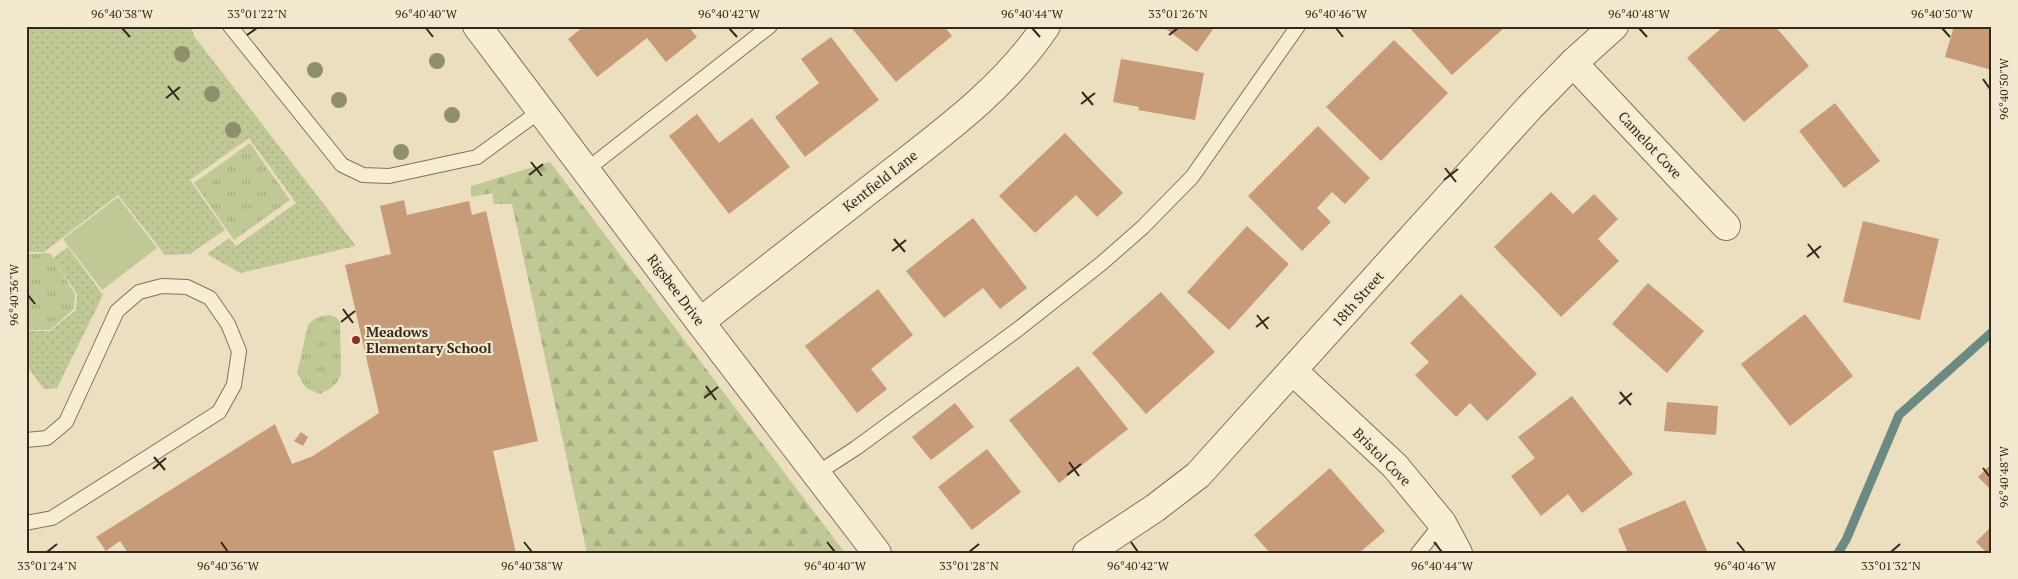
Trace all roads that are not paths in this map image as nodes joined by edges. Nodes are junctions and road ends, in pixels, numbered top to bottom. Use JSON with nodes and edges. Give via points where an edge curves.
{"nodes":[{"id":1,"x":230,"y":26,"type":"edge"},
{"id":2,"x":477,"y":26,"type":"edge"},
{"id":3,"x":770,"y":26,"type":"edge"},
{"id":4,"x":1046,"y":26,"type":"edge"},
{"id":5,"x":1298,"y":26,"type":"edge"},
{"id":6,"x":1614,"y":26,"type":"edge"},
{"id":7,"x":1573,"y":63,"type":"junction"},
{"id":8,"x":540,"y":110,"type":"junction"},
{"id":9,"x":585,"y":171,"type":"junction"},
{"id":10,"x":1726,"y":226,"type":"dead end"},
{"id":11,"x":700,"y":322,"type":"junction"},
{"id":12,"x":1293,"y":371,"type":"junction"},
{"id":13,"x":26,"y":440,"type":"edge"},
{"id":14,"x":816,"y":474,"type":"junction"},
{"id":15,"x":26,"y":523,"type":"edge"},
{"id":16,"x":1442,"y":523,"type":"junction"},
{"id":17,"x":877,"y":553,"type":"edge"},
{"id":18,"x":1087,"y":553,"type":"edge"},
{"id":19,"x":1418,"y":553,"type":"edge"},
{"id":20,"x":1458,"y":553,"type":"edge"}],
"edges":[{"from":1,"to":8,"type":"lane","via":[[342,166],[363,175],[389,176],[477,157]]},
{"from":2,"to":8,"type":"street","name":"Rigsbee Drive"},
{"from":3,"to":9,"type":"lane"},
{"from":4,"to":11,"type":"street","name":"Kentfield Lane","via":[[1032,48],[1000,83],[950,127]]},
{"from":5,"to":14,"type":"lane","via":[[1192,178],[1143,227],[1017,330]]},
{"from":6,"to":7,"type":"street","name":"18th Street"},
{"from":7,"to":10,"type":"street","name":"Camelot Cove"},
{"from":7,"to":12,"type":"street","name":"18th Street"},
{"from":8,"to":9,"type":"street","name":"Rigsbee Drive"},
{"from":9,"to":11,"type":"street","name":"Rigsbee Drive"},
{"from":11,"to":14,"type":"street","name":"Rigsbee Drive"},
{"from":12,"to":16,"type":"street","name":"Bristol Cove","via":[[1395,466]]},
{"from":12,"to":18,"type":"street","name":"18th Street","via":[[1198,475]]},
{"from":13,"to":15,"type":"lane","via":[[47,438],[66,422],[117,311],[139,292],[162,286],[187,287],[210,298],[228,324],[239,350],[234,385],[219,412],[52,518]]},
{"from":14,"to":17,"type":"street","name":"Rigsbee Drive"},
{"from":16,"to":19,"type":"lane"},
{"from":16,"to":20,"type":"street","name":"Bristol Cove"}]}
